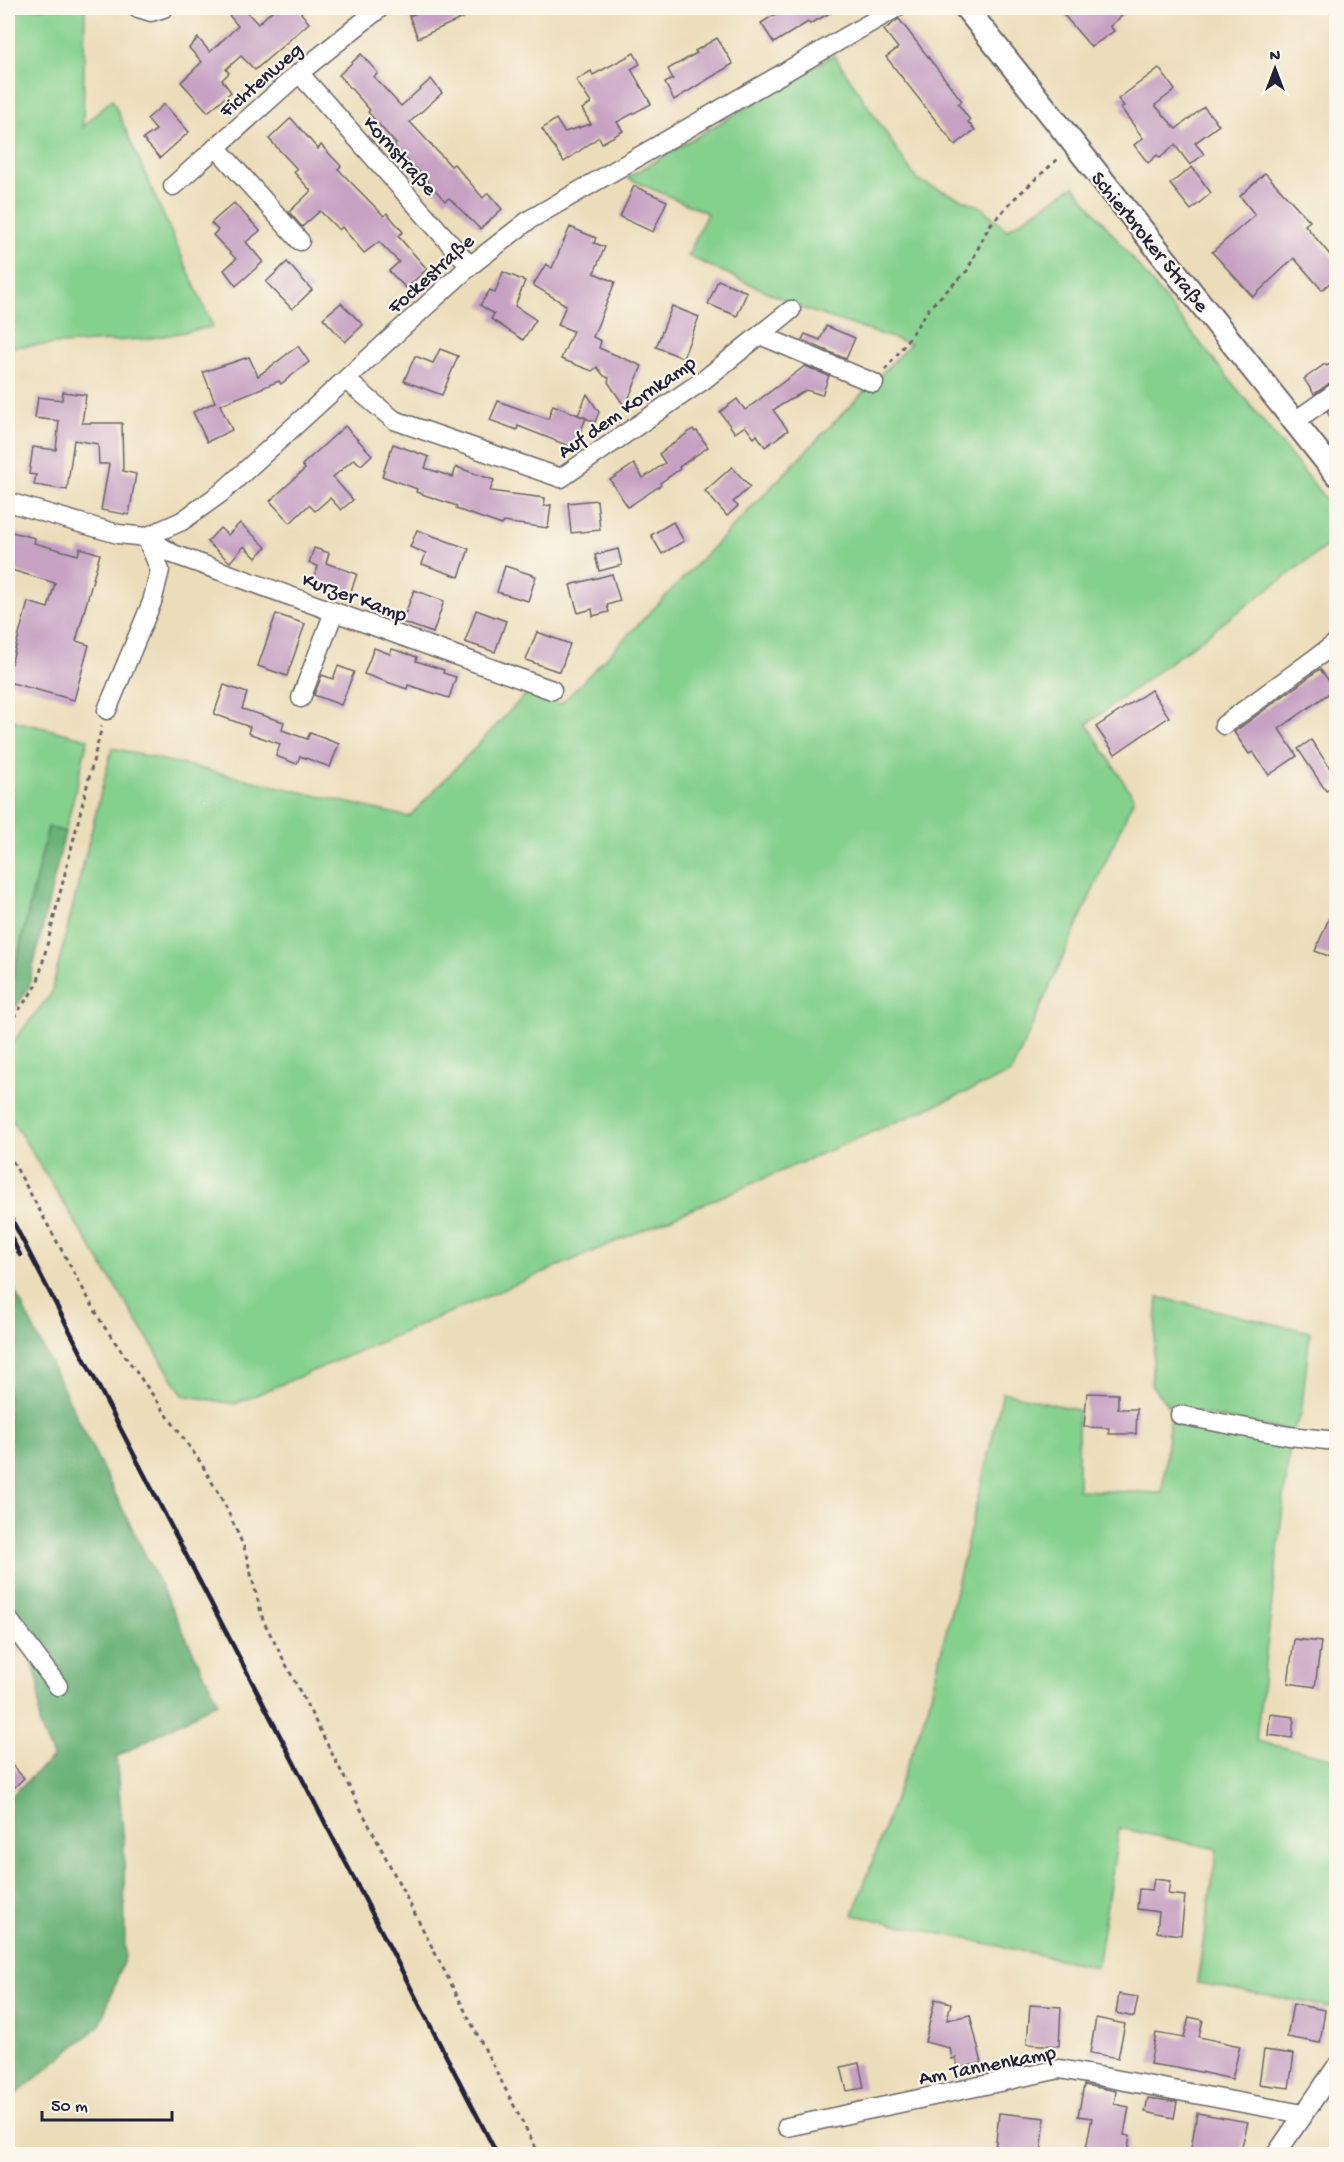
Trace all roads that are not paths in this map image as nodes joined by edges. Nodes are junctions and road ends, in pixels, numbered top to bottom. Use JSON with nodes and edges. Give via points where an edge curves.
{"nodes":[{"id":1,"x":138,"y":8,"type":"edge"},
{"id":2,"x":164,"y":8,"type":"edge"},
{"id":3,"x":380,"y":8,"type":"edge"},
{"id":4,"x":896,"y":8,"type":"edge"},
{"id":5,"x":966,"y":8,"type":"edge"},
{"id":6,"x":299,"y":74,"type":"junction"},
{"id":7,"x":216,"y":147,"type":"junction"},
{"id":8,"x":173,"y":186,"type":"dead end"},
{"id":9,"x":300,"y":241,"type":"dead end"},
{"id":10,"x":470,"y":266,"type":"junction"},
{"id":11,"x":790,"y":310,"type":"dead end"},
{"id":12,"x":760,"y":335,"type":"junction"},
{"id":13,"x":346,"y":380,"type":"junction"},
{"id":14,"x":874,"y":383,"type":"road end"},
{"id":15,"x":1336,"y":392,"type":"edge"},
{"id":16,"x":1295,"y":421,"type":"junction"},
{"id":17,"x":1336,"y":474,"type":"edge"},
{"id":18,"x":8,"y":502,"type":"edge"},
{"id":19,"x":146,"y":537,"type":"junction"},
{"id":20,"x":334,"y":612,"type":"junction"},
{"id":21,"x":1336,"y":643,"type":"edge"},
{"id":22,"x":552,"y":690,"type":"dead end"},
{"id":23,"x":301,"y":698,"type":"dead end"},
{"id":24,"x":107,"y":710,"type":"road end"},
{"id":25,"x":1224,"y":725,"type":"dead end"},
{"id":26,"x":1180,"y":1415,"type":"dead end"},
{"id":27,"x":1336,"y":1441,"type":"edge"},
{"id":28,"x":8,"y":1620,"type":"edge"},
{"id":29,"x":58,"y":1686,"type":"dead end"},
{"id":30,"x":1336,"y":2067,"type":"edge"},
{"id":31,"x":1303,"y":2114,"type":"junction"},
{"id":32,"x":787,"y":2127,"type":"dead end"},
{"id":33,"x":1276,"y":2154,"type":"edge"}],
"edges":[{"from":1,"to":2,"type":"street","via":[[151,12]]},
{"from":3,"to":6,"type":"street","name":"Fichtenweg"},
{"from":4,"to":10,"type":"street","name":"Fockestraße","via":[[529,220]]},
{"from":5,"to":16,"type":"main road","name":"Schierbroker Straße"},
{"from":6,"to":7,"type":"street","name":"Fichtenweg"},
{"from":6,"to":10,"type":"street","name":"Kornstraße"},
{"from":7,"to":8,"type":"street","name":"Fichtenweg"},
{"from":7,"to":9,"type":"street"},
{"from":10,"to":13,"type":"street","name":"Fockestraße"},
{"from":11,"to":12,"type":"street","name":"Auf dem Kornkamp"},
{"from":12,"to":13,"type":"street","name":"Auf dem Kornkamp","via":[[705,379],[561,478],[394,420]]},
{"from":12,"to":14,"type":"street"},
{"from":13,"to":19,"type":"street","name":"Fockestraße","via":[[221,493],[182,521]]},
{"from":15,"to":16,"type":"street"},
{"from":16,"to":17,"type":"main road","name":"Schierbroker Straße"},
{"from":18,"to":19,"type":"street","via":[[118,534]]},
{"from":19,"to":20,"type":"street","name":"Kurzer Kamp","via":[[173,555]]},
{"from":19,"to":24,"type":"street","via":[[160,570],[152,602]]},
{"from":20,"to":22,"type":"street","name":"Kurzer Kamp"},
{"from":20,"to":23,"type":"street"},
{"from":21,"to":25,"type":"street"},
{"from":26,"to":27,"type":"street"},
{"from":28,"to":29,"type":"street"},
{"from":30,"to":31,"type":"street"},
{"from":31,"to":32,"type":"street","name":"Am Tannenkamp","via":[[1060,2069]]},
{"from":31,"to":33,"type":"street"}]}
